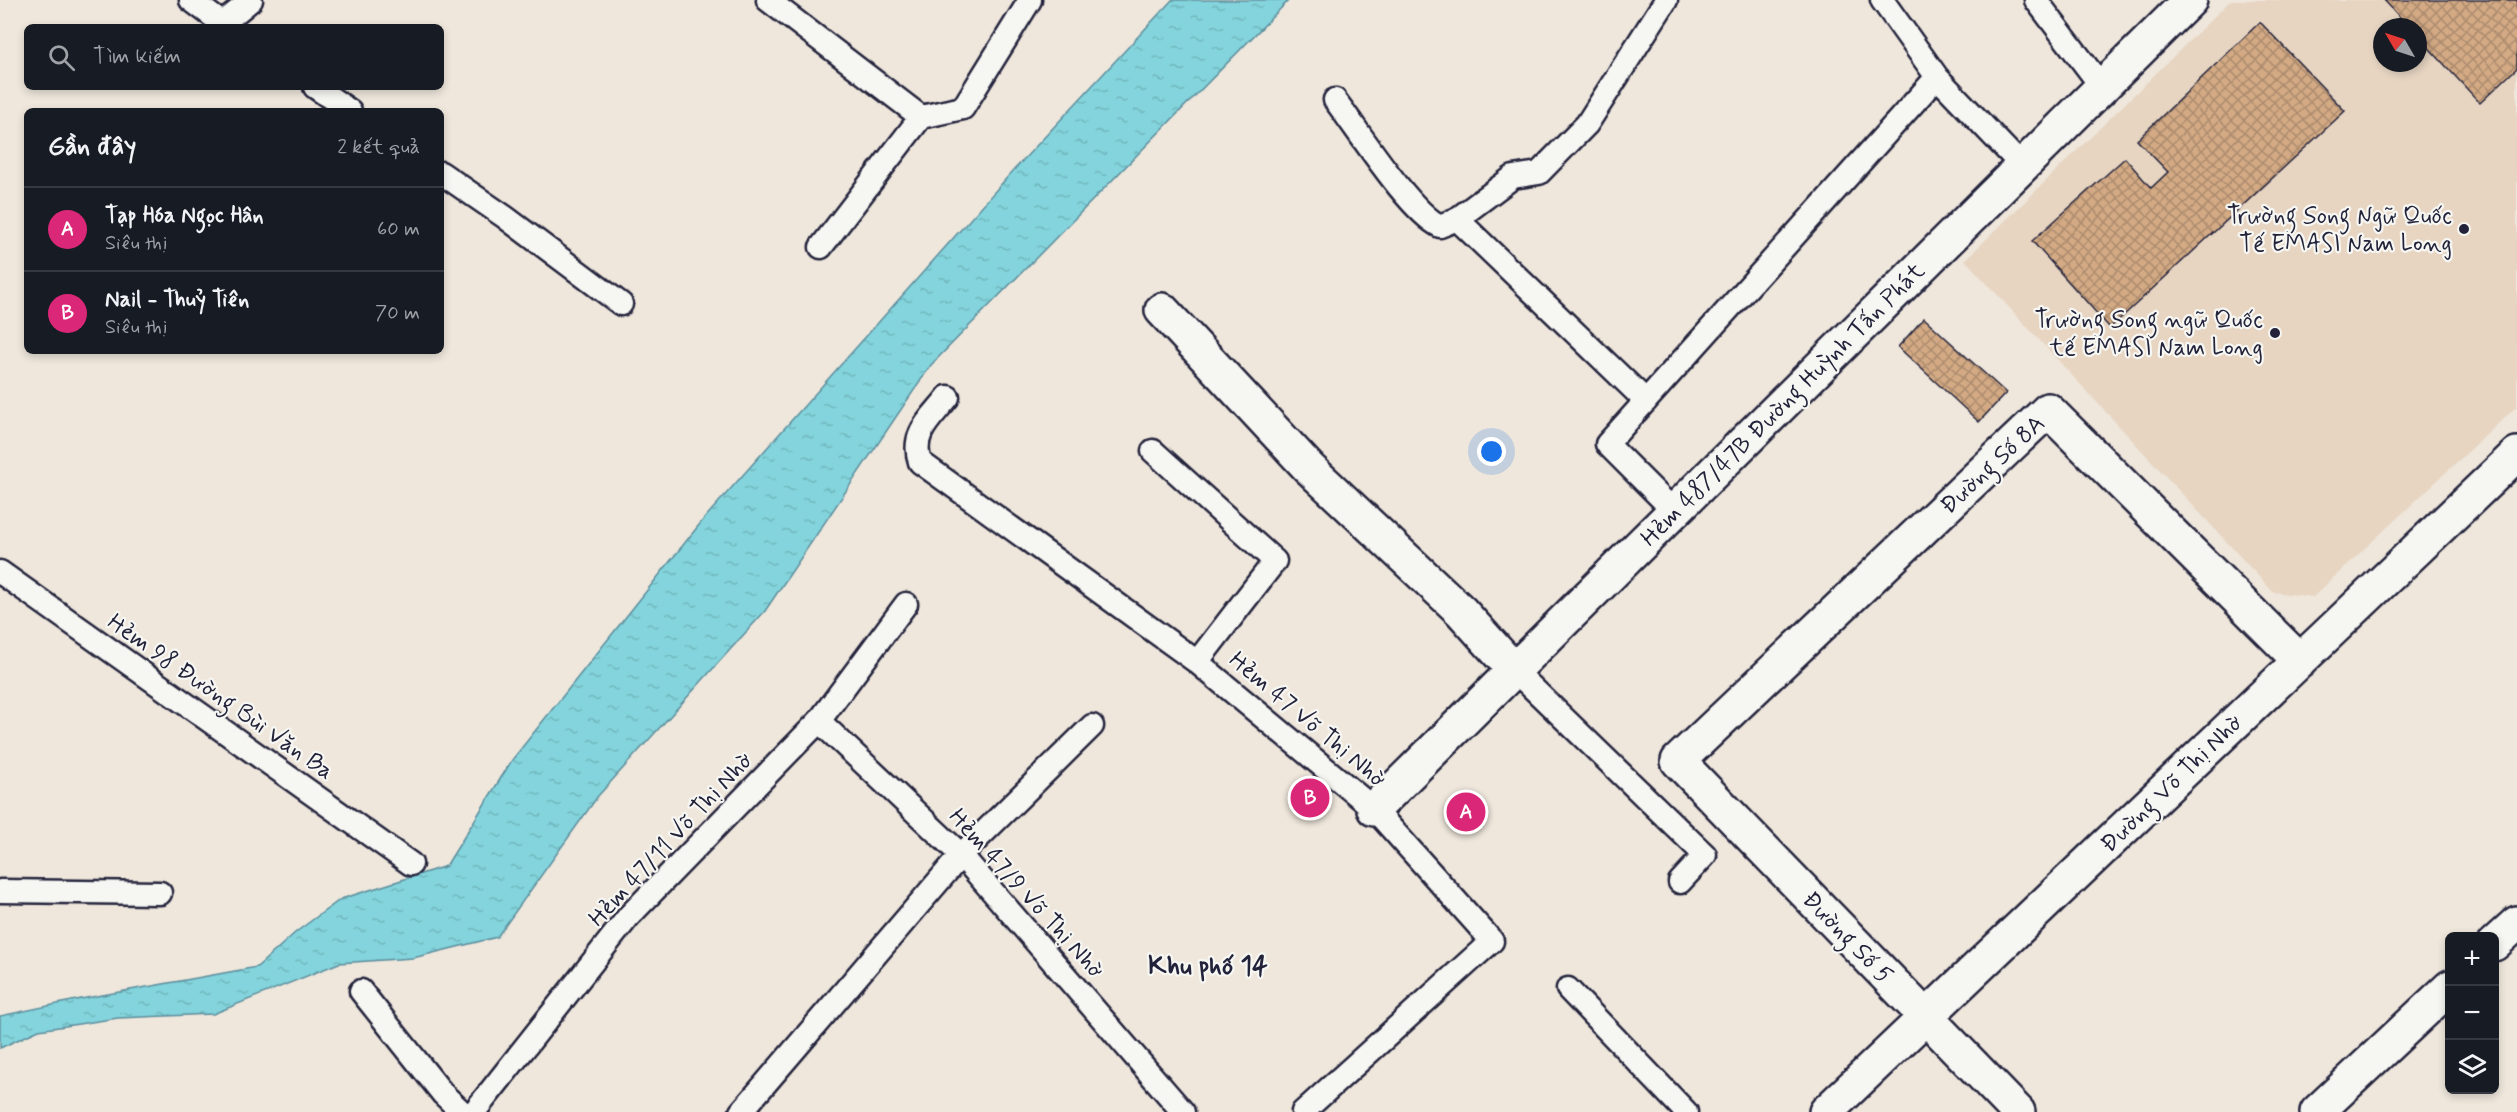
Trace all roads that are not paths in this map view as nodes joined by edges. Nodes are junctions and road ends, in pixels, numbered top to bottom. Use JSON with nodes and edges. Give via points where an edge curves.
{"nodes":[{"id":1,"x":191,"y":0,"type":"edge"},
{"id":2,"x":251,"y":0,"type":"edge"},
{"id":3,"x":768,"y":0,"type":"edge"},
{"id":4,"x":1030,"y":0,"type":"edge"},
{"id":5,"x":1666,"y":0,"type":"edge"},
{"id":6,"x":1882,"y":0,"type":"edge"},
{"id":7,"x":2036,"y":0,"type":"edge"},
{"id":8,"x":2190,"y":0,"type":"edge"},
{"id":9,"x":224,"y":24,"type":"edge"},
{"id":10,"x":226,"y":24,"type":"edge"},
{"id":11,"x":1937,"y":77,"type":"junction"},
{"id":12,"x":2102,"y":87,"type":"junction"},
{"id":13,"x":319,"y":90,"type":"edge"},
{"id":14,"x":1335,"y":100,"type":"dead end"},
{"id":15,"x":346,"y":108,"type":"edge"},
{"id":16,"x":921,"y":117,"type":"junction"},
{"id":17,"x":2022,"y":166,"type":"junction"},
{"id":18,"x":444,"y":175,"type":"edge"},
{"id":19,"x":1456,"y":219,"type":"junction"},
{"id":20,"x":821,"y":247,"type":"dead end"},
{"id":21,"x":621,"y":304,"type":"dead end"},
{"id":22,"x":1162,"y":310,"type":"dead end"},
{"id":23,"x":948,"y":397,"type":"dead end"},
{"id":24,"x":1646,"y":401,"type":"junction"},
{"id":25,"x":1153,"y":452,"type":"dead end"},
{"id":26,"x":2517,"y":454,"type":"edge"},
{"id":27,"x":1674,"y":511,"type":"junction"},
{"id":28,"x":0,"y":573,"type":"edge"},
{"id":29,"x":906,"y":604,"type":"dead end"},
{"id":30,"x":2300,"y":661,"type":"junction"},
{"id":31,"x":1197,"y":662,"type":"junction"},
{"id":32,"x":1514,"y":670,"type":"junction"},
{"id":33,"x":819,"y":722,"type":"junction"},
{"id":34,"x":1092,"y":726,"type":"dead end"},
{"id":35,"x":1678,"y":761,"type":"joint"},
{"id":36,"x":1374,"y":809,"type":"junction"},
{"id":37,"x":961,"y":855,"type":"junction"},
{"id":38,"x":411,"y":864,"type":"dead end"},
{"id":39,"x":1680,"y":882,"type":"dead end"},
{"id":40,"x":0,"y":891,"type":"edge"},
{"id":41,"x":160,"y":893,"type":"dead end"},
{"id":42,"x":2517,"y":923,"type":"edge"},
{"id":43,"x":2499,"y":939,"type":"edge"},
{"id":44,"x":1568,"y":989,"type":"dead end"},
{"id":45,"x":361,"y":992,"type":"dead end"},
{"id":46,"x":2445,"y":992,"type":"edge"},
{"id":47,"x":1926,"y":1017,"type":"junction"},
{"id":48,"x":462,"y":1112,"type":"edge"},
{"id":49,"x":474,"y":1112,"type":"edge"},
{"id":50,"x":741,"y":1112,"type":"edge"},
{"id":51,"x":1183,"y":1112,"type":"edge"},
{"id":52,"x":1303,"y":1112,"type":"edge"},
{"id":53,"x":1686,"y":1112,"type":"edge"},
{"id":54,"x":1826,"y":1112,"type":"edge"},
{"id":55,"x":2018,"y":1112,"type":"edge"},
{"id":56,"x":2317,"y":1112,"type":"edge"}],
"edges":[{"from":1,"to":9,"type":"lane"},
{"from":2,"to":10,"type":"lane"},
{"from":3,"to":16,"type":"lane"},
{"from":4,"to":16,"type":"lane","via":[[963,108]]},
{"from":5,"to":19,"type":"lane","via":[[1587,124],[1539,173],[1513,177]]},
{"from":6,"to":11,"type":"lane"},
{"from":7,"to":12,"type":"lane"},
{"from":8,"to":12,"type":"street","name":"Hẻm 487/47B Đường Huỳnh Tấn Phát"},
{"from":11,"to":17,"type":"lane"},
{"from":11,"to":24,"type":"lane"},
{"from":12,"to":17,"type":"street","name":"Hẻm 487/47B Đường Huỳnh Tấn Phát"},
{"from":13,"to":15,"type":"lane"},
{"from":14,"to":19,"type":"lane","via":[[1429,221],[1440,226]]},
{"from":16,"to":20,"type":"lane"},
{"from":17,"to":27,"type":"street","name":"Hẻm 487/47B Đường Huỳnh Tấn Phát"},
{"from":18,"to":21,"type":"lane"},
{"from":19,"to":24,"type":"lane"},
{"from":22,"to":32,"type":"street","via":[[1309,468],[1461,611]]},
{"from":23,"to":31,"type":"lane","name":"Hẻm 47 Võ Thị Nhờ","via":[[917,436],[920,462]]},
{"from":24,"to":27,"type":"lane","via":[[1607,444]]},
{"from":25,"to":31,"type":"lane","via":[[1275,561]]},
{"from":26,"to":30,"type":"street","name":"Đường Võ Thị Nhờ"},
{"from":27,"to":32,"type":"street","name":"Hẻm 487/47B Đường Huỳnh Tấn Phát"},
{"from":28,"to":38,"type":"lane","name":"Hẻm 98 Đường Bùi Văn Ba"},
{"from":29,"to":33,"type":"lane","name":"Hẻm 47/11 Võ Thị Nhờ"},
{"from":30,"to":35,"type":"street","name":"Đường Số 8A","via":[[2048,410]]},
{"from":30,"to":47,"type":"street","name":"Đường Võ Thị Nhờ"},
{"from":31,"to":36,"type":"lane","name":"Hẻm 47 Võ Thị Nhờ"},
{"from":32,"to":36,"type":"street","name":"Hẻm 487/47B Đường Huỳnh Tấn Phát"},
{"from":32,"to":39,"type":"lane","via":[[1705,855]]},
{"from":33,"to":37,"type":"lane","name":"Hẻm 47/9 Võ Thị Nhờ"},
{"from":33,"to":49,"type":"lane","name":"Hẻm 47/11 Võ Thị Nhờ","via":[[629,916]]},
{"from":34,"to":37,"type":"lane"},
{"from":35,"to":47,"type":"street","name":"Đường Số 5"},
{"from":36,"to":52,"type":"lane","name":"Hẻm 47 Võ Thị Nhờ","via":[[1492,940]]},
{"from":37,"to":50,"type":"lane"},
{"from":37,"to":51,"type":"lane","name":"Hẻm 47/9 Võ Thị Nhờ"},
{"from":40,"to":41,"type":"lane"},
{"from":42,"to":43,"type":"street"},
{"from":44,"to":53,"type":"lane"},
{"from":45,"to":48,"type":"lane"},
{"from":46,"to":56,"type":"street"},
{"from":47,"to":54,"type":"street","name":"Đường Võ Thị Nhờ"},
{"from":47,"to":55,"type":"street","name":"Đường Số 5"}]}
